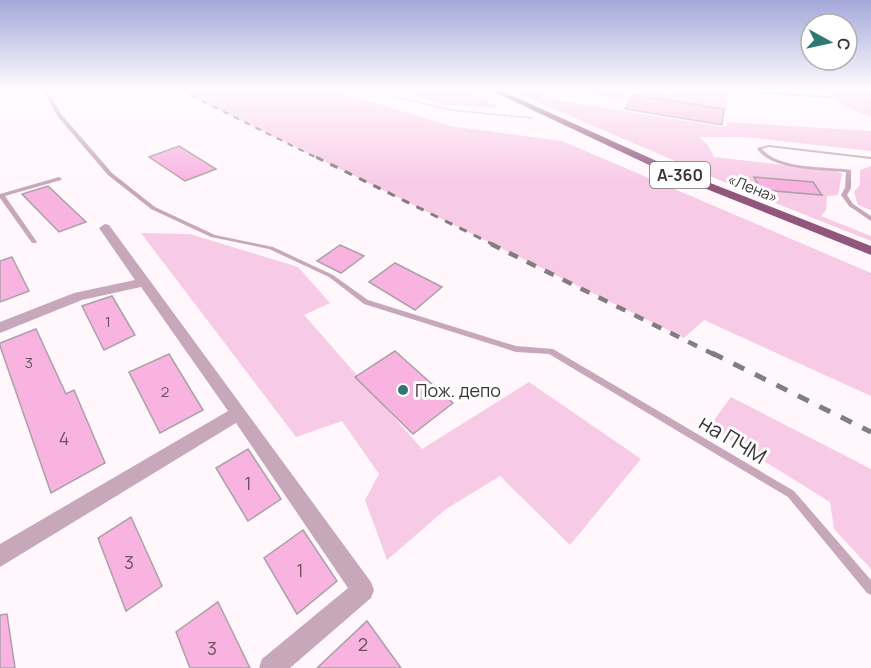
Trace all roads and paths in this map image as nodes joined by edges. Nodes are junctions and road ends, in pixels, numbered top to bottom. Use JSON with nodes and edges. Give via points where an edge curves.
{"nodes":[{"id":1,"x":64,"y":121,"type":"edge"},
{"id":2,"x":564,"y":121,"type":"edge"},
{"id":3,"x":871,"y":158,"type":"edge"},
{"id":4,"x":59,"y":179,"type":"dead end"},
{"id":5,"x":1,"y":195,"type":"edge"},
{"id":6,"x":871,"y":219,"type":"edge"},
{"id":7,"x":105,"y":228,"type":"dead end"},
{"id":8,"x":34,"y":242,"type":"dead end"},
{"id":9,"x":871,"y":251,"type":"edge"},
{"id":10,"x":144,"y":282,"type":"junction"},
{"id":11,"x":0,"y":328,"type":"edge"},
{"id":12,"x":239,"y":413,"type":"junction"},
{"id":13,"x":0,"y":556,"type":"edge"},
{"id":14,"x":871,"y":589,"type":"edge"},
{"id":15,"x":271,"y":668,"type":"edge"}],
"edges":[{"from":1,"to":14,"type":"lane","name":"на ПЧМ","via":[[110,174],[153,207],[213,236],[271,248],[331,276],[366,302],[516,349],[550,351],[791,494]]},
{"from":2,"to":9,"type":"highway","name":"«Лена»","number":"А-360","via":[[668,170]]},
{"from":3,"to":6,"type":"lane","via":[[759,148],[768,159],[782,163],[849,171],[844,195],[851,206]]},
{"from":4,"to":5,"type":"lane"},
{"from":5,"to":8,"type":"lane"},
{"from":7,"to":10,"type":"street"},
{"from":10,"to":11,"type":"street","via":[[79,296]]},
{"from":10,"to":12,"type":"street"},
{"from":12,"to":13,"type":"street"},
{"from":12,"to":15,"type":"street","via":[[363,590]]}]}
